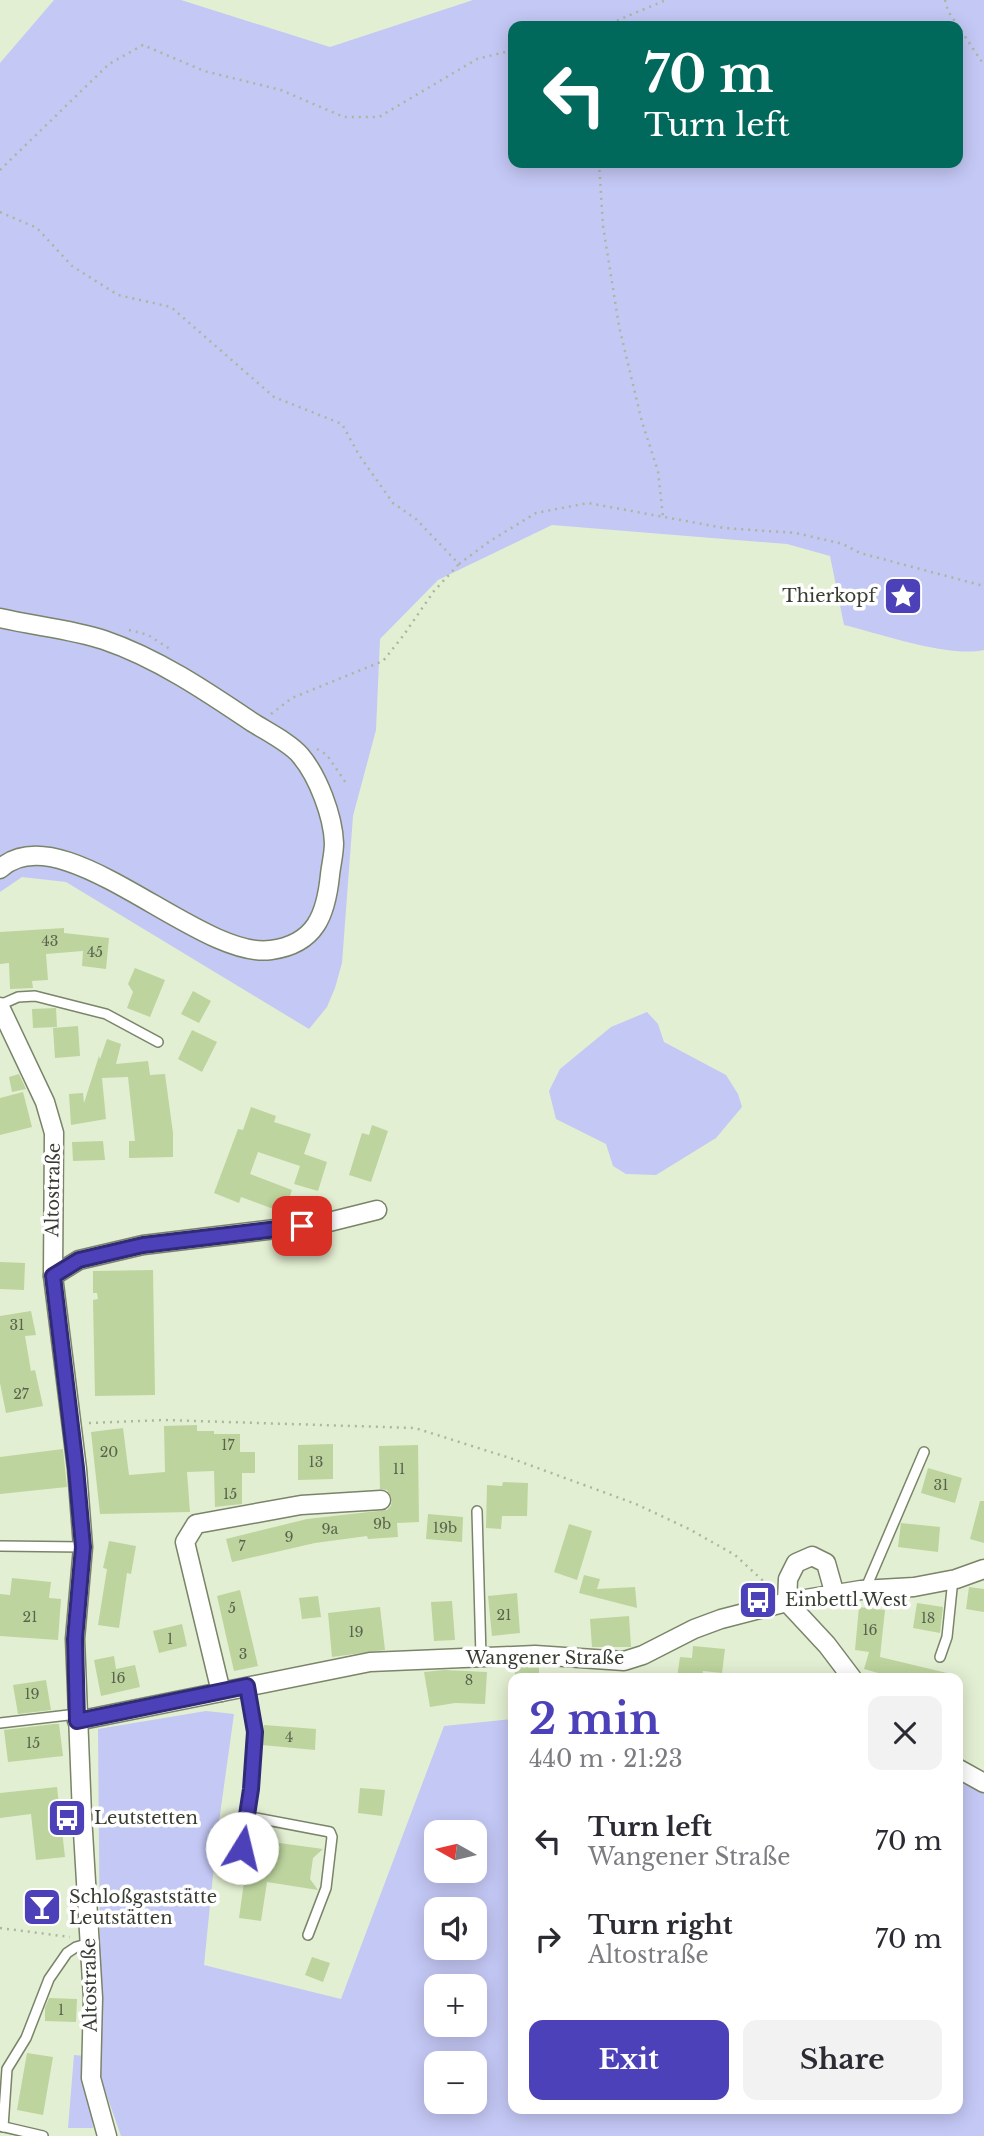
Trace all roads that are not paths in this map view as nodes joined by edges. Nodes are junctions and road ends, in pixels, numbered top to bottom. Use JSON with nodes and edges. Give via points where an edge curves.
{"nodes":[{"id":1,"x":0,"y":618,"type":"edge"},
{"id":2,"x":0,"y":869,"type":"edge"},
{"id":3,"x":0,"y":1006,"type":"edge"},
{"id":4,"x":158,"y":1042,"type":"dead end"},
{"id":5,"x":377,"y":1210,"type":"dead end"},
{"id":6,"x":53,"y":1276,"type":"junction"},
{"id":7,"x":924,"y":1452,"type":"dead end"},
{"id":8,"x":381,"y":1500,"type":"dead end"},
{"id":9,"x":477,"y":1511,"type":"dead end"},
{"id":10,"x":0,"y":1546,"type":"edge"},
{"id":11,"x":83,"y":1547,"type":"junction"},
{"id":12,"x":984,"y":1569,"type":"edge"},
{"id":13,"x":953,"y":1579,"type":"junction"},
{"id":14,"x":865,"y":1590,"type":"junction"},
{"id":15,"x":835,"y":1595,"type":"junction"},
{"id":16,"x":787,"y":1602,"type":"junction"},
{"id":17,"x":481,"y":1657,"type":"junction"},
{"id":18,"x":940,"y":1657,"type":"dead end"},
{"id":19,"x":848,"y":1673,"type":"edge"},
{"id":20,"x":247,"y":1686,"type":"junction"},
{"id":21,"x":221,"y":1692,"type":"junction"},
{"id":22,"x":77,"y":1718,"type":"junction"},
{"id":23,"x":0,"y":1723,"type":"edge"},
{"id":24,"x":963,"y":1771,"type":"edge"},
{"id":25,"x":984,"y":1783,"type":"edge"},
{"id":26,"x":246,"y":1816,"type":"junction"},
{"id":27,"x":229,"y":1873,"type":"dead end"},
{"id":28,"x":308,"y":1935,"type":"dead end"},
{"id":29,"x":90,"y":1943,"type":"junction"},
{"id":30,"x":1,"y":2126,"type":"edge"},
{"id":31,"x":43,"y":2136,"type":"edge"},
{"id":32,"x":107,"y":2136,"type":"edge"}],
"edges":[{"from":1,"to":2,"type":"street","via":[[101,639],[133,651],[299,754],[324,795],[334,842],[327,903],[318,924],[290,946],[269,951],[250,951],[215,939],[116,881],[58,859],[18,858]]},
{"from":3,"to":4,"type":"lane","via":[[18,997],[36,996],[106,1014]]},
{"from":3,"to":6,"type":"street","name":"Altostraße","via":[[45,1102],[54,1133]]},
{"from":5,"to":6,"type":"street","via":[[325,1223],[143,1245],[79,1260]]},
{"from":6,"to":11,"type":"street","name":"Altostraße"},
{"from":7,"to":14,"type":"lane"},
{"from":8,"to":21,"type":"street","via":[[301,1505],[196,1524],[184,1542]]},
{"from":9,"to":17,"type":"lane"},
{"from":10,"to":11,"type":"lane"},
{"from":11,"to":22,"type":"street","name":"Altostraße","via":[[75,1639]]},
{"from":12,"to":13,"type":"street","name":"Wangener Straße"},
{"from":13,"to":14,"type":"street","name":"Wangener Straße"},
{"from":13,"to":18,"type":"lane","via":[[947,1637]]},
{"from":14,"to":15,"type":"street","name":"Wangener Straße"},
{"from":15,"to":16,"type":"street","name":"Wangener Straße"},
{"from":15,"to":16,"type":"street","via":[[826,1563],[812,1556],[796,1563],[788,1579]]},
{"from":16,"to":17,"type":"street","name":"Wangener Straße","via":[[721,1619],[624,1661],[544,1655]]},
{"from":16,"to":19,"type":"street"},
{"from":17,"to":20,"type":"street","name":"Wangener Straße","via":[[370,1662]]},
{"from":20,"to":21,"type":"street","name":"Wangener Straße"},
{"from":20,"to":26,"type":"lane","via":[[255,1732]]},
{"from":21,"to":22,"type":"street","name":"Wangener Straße"},
{"from":22,"to":23,"type":"lane"},
{"from":22,"to":29,"type":"street","name":"Altostraße"},
{"from":24,"to":25,"type":"street"},
{"from":26,"to":27,"type":"lane","via":[[242,1848]]},
{"from":26,"to":28,"type":"lane","via":[[330,1832],[326,1888]]},
{"from":29,"to":30,"type":"lane","via":[[67,1953],[49,1979],[26,2038],[7,2069]]},
{"from":29,"to":32,"type":"street","name":"Altostraße","via":[[91,2078]]},
{"from":30,"to":31,"type":"lane"}]}
